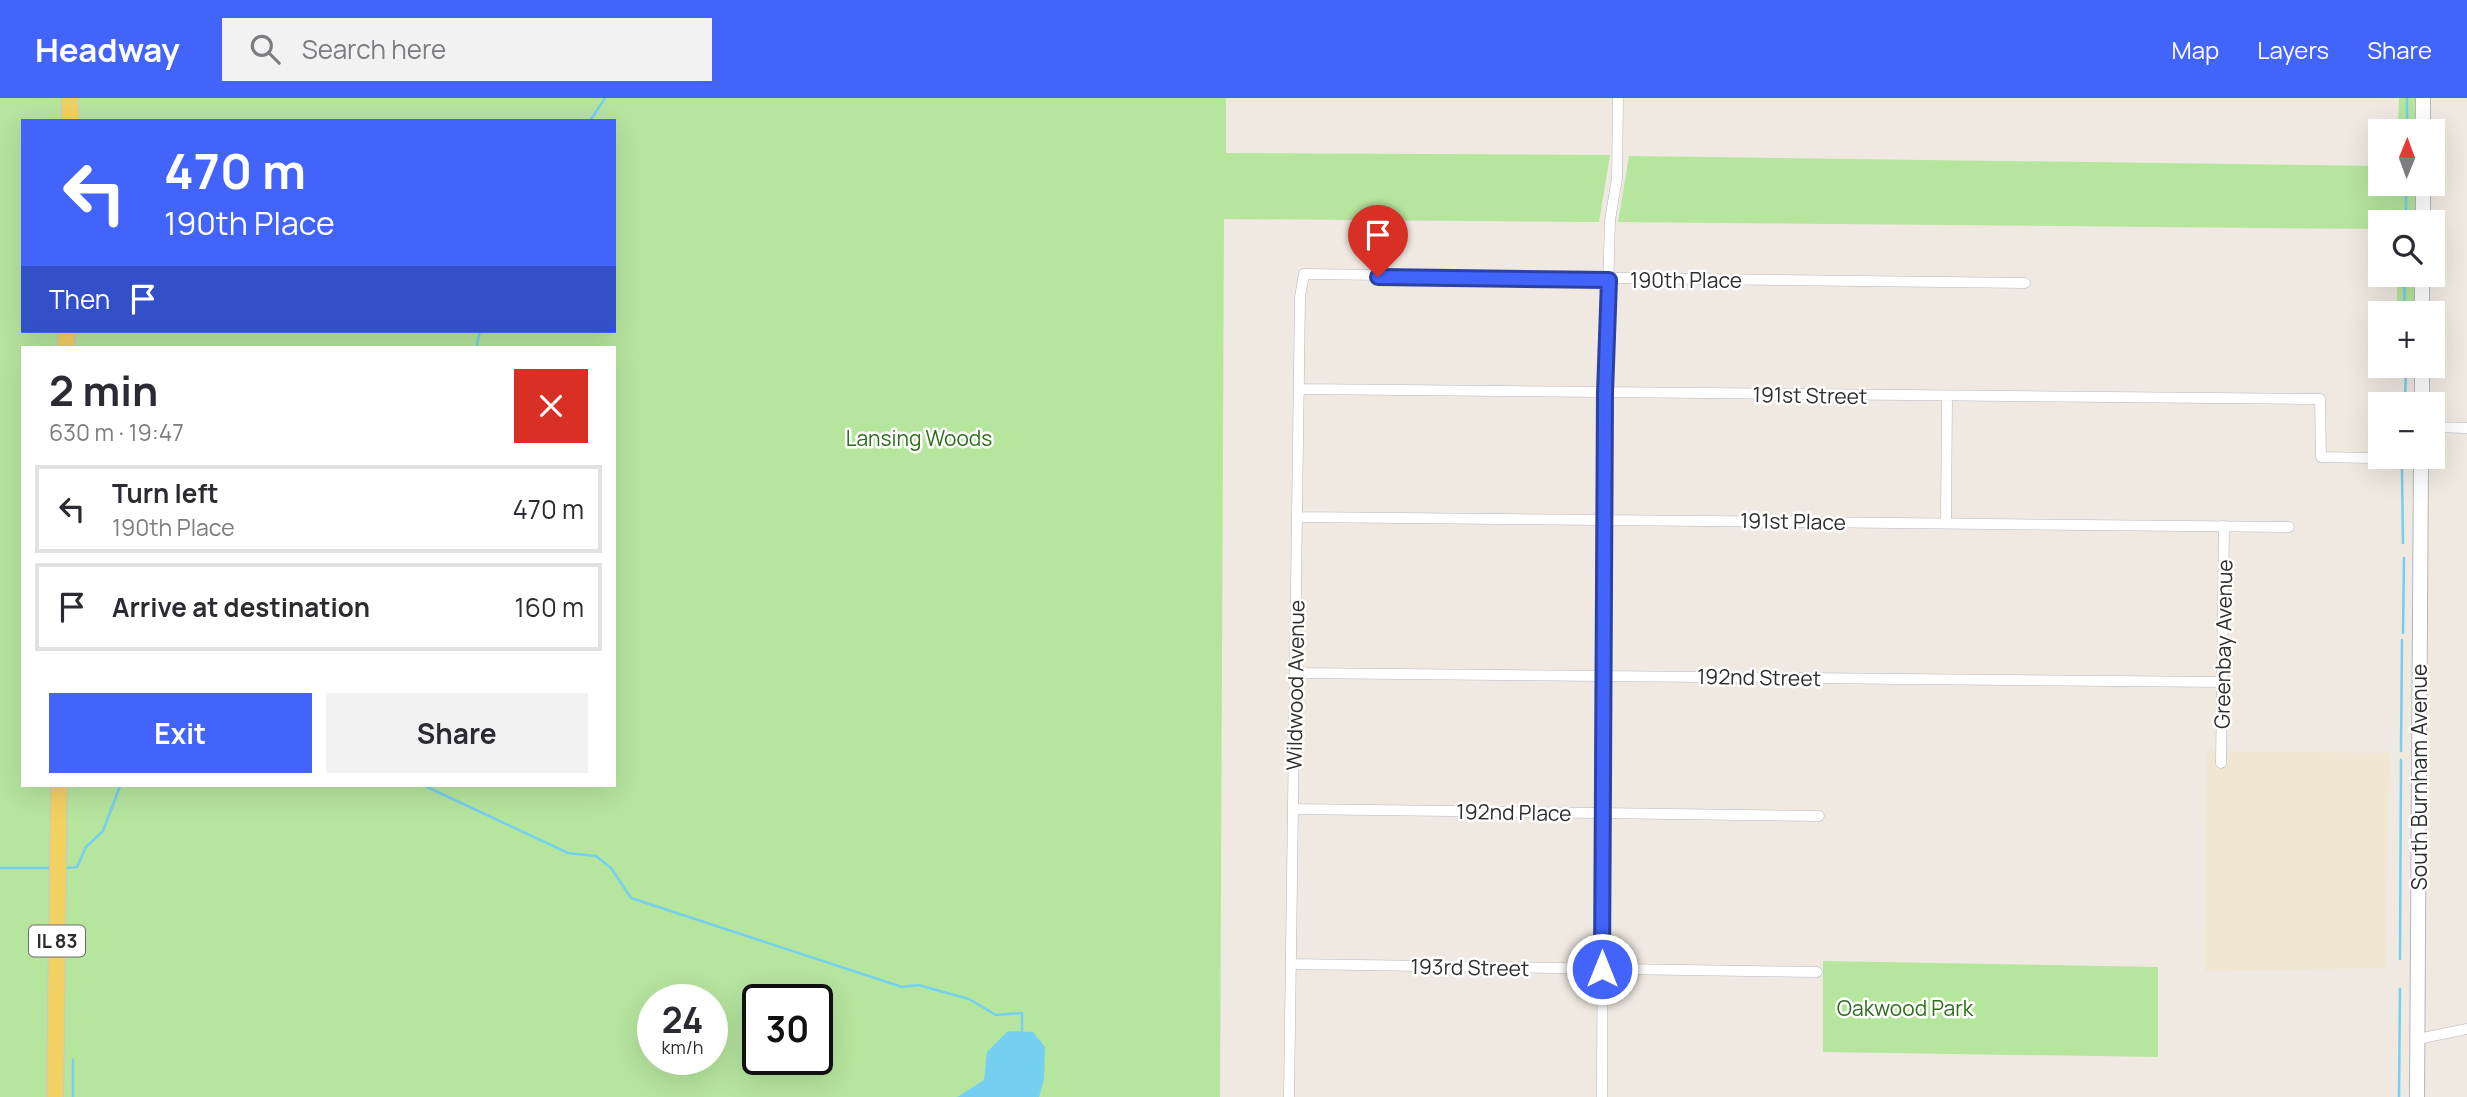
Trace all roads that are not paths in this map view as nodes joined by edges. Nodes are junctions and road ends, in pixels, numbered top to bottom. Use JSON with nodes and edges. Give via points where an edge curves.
{"nodes":[{"id":1,"x":70,"y":98,"type":"edge"},
{"id":2,"x":1618,"y":98,"type":"edge"},
{"id":3,"x":2423,"y":98,"type":"edge"},
{"id":4,"x":70,"y":119,"type":"edge"},
{"id":5,"x":2423,"y":119,"type":"edge"},
{"id":6,"x":1304,"y":274,"type":"joint"},
{"id":7,"x":1609,"y":280,"type":"junction"},
{"id":8,"x":2025,"y":283,"type":"dead end"},
{"id":9,"x":1299,"y":389,"type":"junction"},
{"id":10,"x":1605,"y":393,"type":"junction"},
{"id":11,"x":1947,"y":397,"type":"junction"},
{"id":12,"x":2445,"y":427,"type":"edge"},
{"id":13,"x":2467,"y":428,"type":"edge"},
{"id":14,"x":2368,"y":457,"type":"edge"},
{"id":15,"x":2421,"y":469,"type":"edge"},
{"id":16,"x":1297,"y":517,"type":"junction"},
{"id":17,"x":1607,"y":518,"type":"junction"},
{"id":18,"x":1946,"y":524,"type":"junction"},
{"id":19,"x":2224,"y":526,"type":"junction"},
{"id":20,"x":2289,"y":527,"type":"dead end"},
{"id":21,"x":1296,"y":673,"type":"junction"},
{"id":22,"x":1603,"y":675,"type":"junction"},
{"id":23,"x":2222,"y":682,"type":"junction"},
{"id":24,"x":2221,"y":763,"type":"dead end"},
{"id":25,"x":60,"y":787,"type":"edge"},
{"id":26,"x":1294,"y":809,"type":"junction"},
{"id":27,"x":1602,"y":813,"type":"junction"},
{"id":28,"x":1819,"y":816,"type":"dead end"},
{"id":29,"x":1292,"y":964,"type":"junction"},
{"id":30,"x":1602,"y":969,"type":"junction"},
{"id":31,"x":1817,"y":972,"type":"dead end"},
{"id":32,"x":2467,"y":1029,"type":"edge"},
{"id":33,"x":2418,"y":1039,"type":"junction"},
{"id":34,"x":55,"y":1097,"type":"edge"},
{"id":35,"x":1289,"y":1097,"type":"edge"},
{"id":36,"x":1602,"y":1097,"type":"edge"},
{"id":37,"x":2417,"y":1097,"type":"edge"}],
"edges":[{"from":1,"to":4,"type":"main road"},
{"from":2,"to":7,"type":"street"},
{"from":3,"to":5,"type":"main road"},
{"from":6,"to":7,"type":"street","name":"190th Place"},
{"from":6,"to":9,"type":"street","name":"Wildwood Avenue"},
{"from":7,"to":8,"type":"street","name":"190th Place"},
{"from":7,"to":10,"type":"street"},
{"from":9,"to":10,"type":"street","name":"191st Street"},
{"from":9,"to":16,"type":"street","name":"Wildwood Avenue"},
{"from":10,"to":11,"type":"street","name":"191st Street"},
{"from":10,"to":17,"type":"street"},
{"from":11,"to":14,"type":"street","name":"191st Street","via":[[2320,399],[2321,457]]},
{"from":11,"to":18,"type":"street"},
{"from":12,"to":13,"type":"street"},
{"from":15,"to":33,"type":"main road","name":"South Burnham Avenue"},
{"from":16,"to":17,"type":"street","name":"191st Place"},
{"from":16,"to":21,"type":"street","name":"Wildwood Avenue"},
{"from":17,"to":18,"type":"street","name":"191st Place"},
{"from":17,"to":22,"type":"street"},
{"from":18,"to":19,"type":"street","name":"191st Place"},
{"from":19,"to":20,"type":"street","name":"191st Place"},
{"from":19,"to":23,"type":"street","name":"Greenbay Avenue"},
{"from":21,"to":22,"type":"street","name":"192nd Street"},
{"from":21,"to":26,"type":"street","name":"Wildwood Avenue"},
{"from":22,"to":23,"type":"street","name":"192nd Street"},
{"from":22,"to":27,"type":"street"},
{"from":23,"to":24,"type":"street","name":"Greenbay Avenue"},
{"from":25,"to":34,"type":"main road","number":"IL 83"},
{"from":26,"to":27,"type":"street","name":"192nd Place"},
{"from":26,"to":29,"type":"street","name":"Wildwood Avenue"},
{"from":27,"to":28,"type":"street","name":"192nd Place"},
{"from":27,"to":30,"type":"street"},
{"from":29,"to":30,"type":"street","name":"193rd Street"},
{"from":29,"to":35,"type":"street","name":"Wildwood Avenue"},
{"from":30,"to":31,"type":"street","name":"193rd Street"},
{"from":30,"to":36,"type":"street"},
{"from":32,"to":33,"type":"street"},
{"from":33,"to":37,"type":"main road","name":"South Burnham Avenue"}]}
